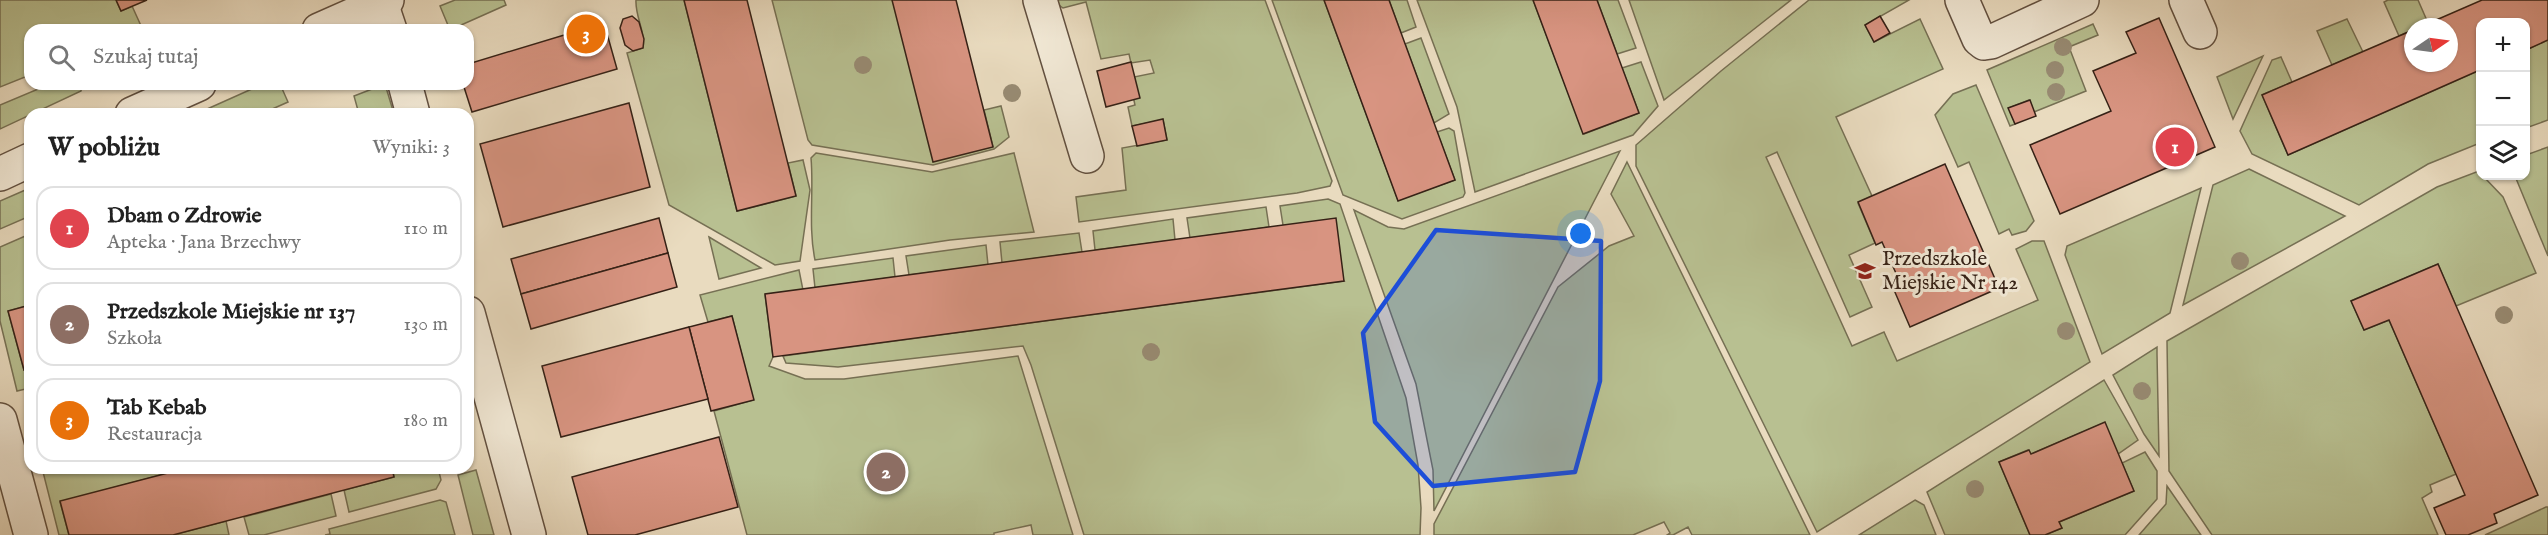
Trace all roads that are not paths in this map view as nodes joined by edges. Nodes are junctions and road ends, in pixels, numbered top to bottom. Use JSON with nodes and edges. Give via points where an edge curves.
{"nodes":[{"id":1,"x":1040,"y":0,"type":"edge"},
{"id":2,"x":1962,"y":0,"type":"edge"},
{"id":3,"x":2082,"y":0,"type":"edge"},
{"id":4,"x":2186,"y":0,"type":"edge"},
{"id":5,"x":384,"y":8,"type":"edge"},
{"id":6,"x":337,"y":24,"type":"edge"},
{"id":7,"x":2200,"y":32,"type":"dead end"},
{"id":8,"x":186,"y":90,"type":"edge"},
{"id":9,"x":407,"y":90,"type":"edge"},
{"id":10,"x":145,"y":108,"type":"edge"},
{"id":11,"x":411,"y":108,"type":"edge"},
{"id":12,"x":1087,"y":156,"type":"dead end"},
{"id":13,"x":24,"y":163,"type":"edge"},
{"id":14,"x":0,"y":174,"type":"edge"},
{"id":15,"x":474,"y":335,"type":"edge"},
{"id":16,"x":0,"y":420,"type":"edge"},
{"id":17,"x":31,"y":535,"type":"edge"},
{"id":18,"x":529,"y":535,"type":"edge"}],
"edges":[{"from":1,"to":12,"type":"street"},
{"from":2,"to":3,"type":"street","via":[[1984,43]]},
{"from":4,"to":7,"type":"street"},
{"from":5,"to":6,"type":"street"},
{"from":8,"to":10,"type":"street"},
{"from":9,"to":11,"type":"street"},
{"from":13,"to":14,"type":"street"},
{"from":15,"to":18,"type":"street"},
{"from":16,"to":17,"type":"street"}]}
